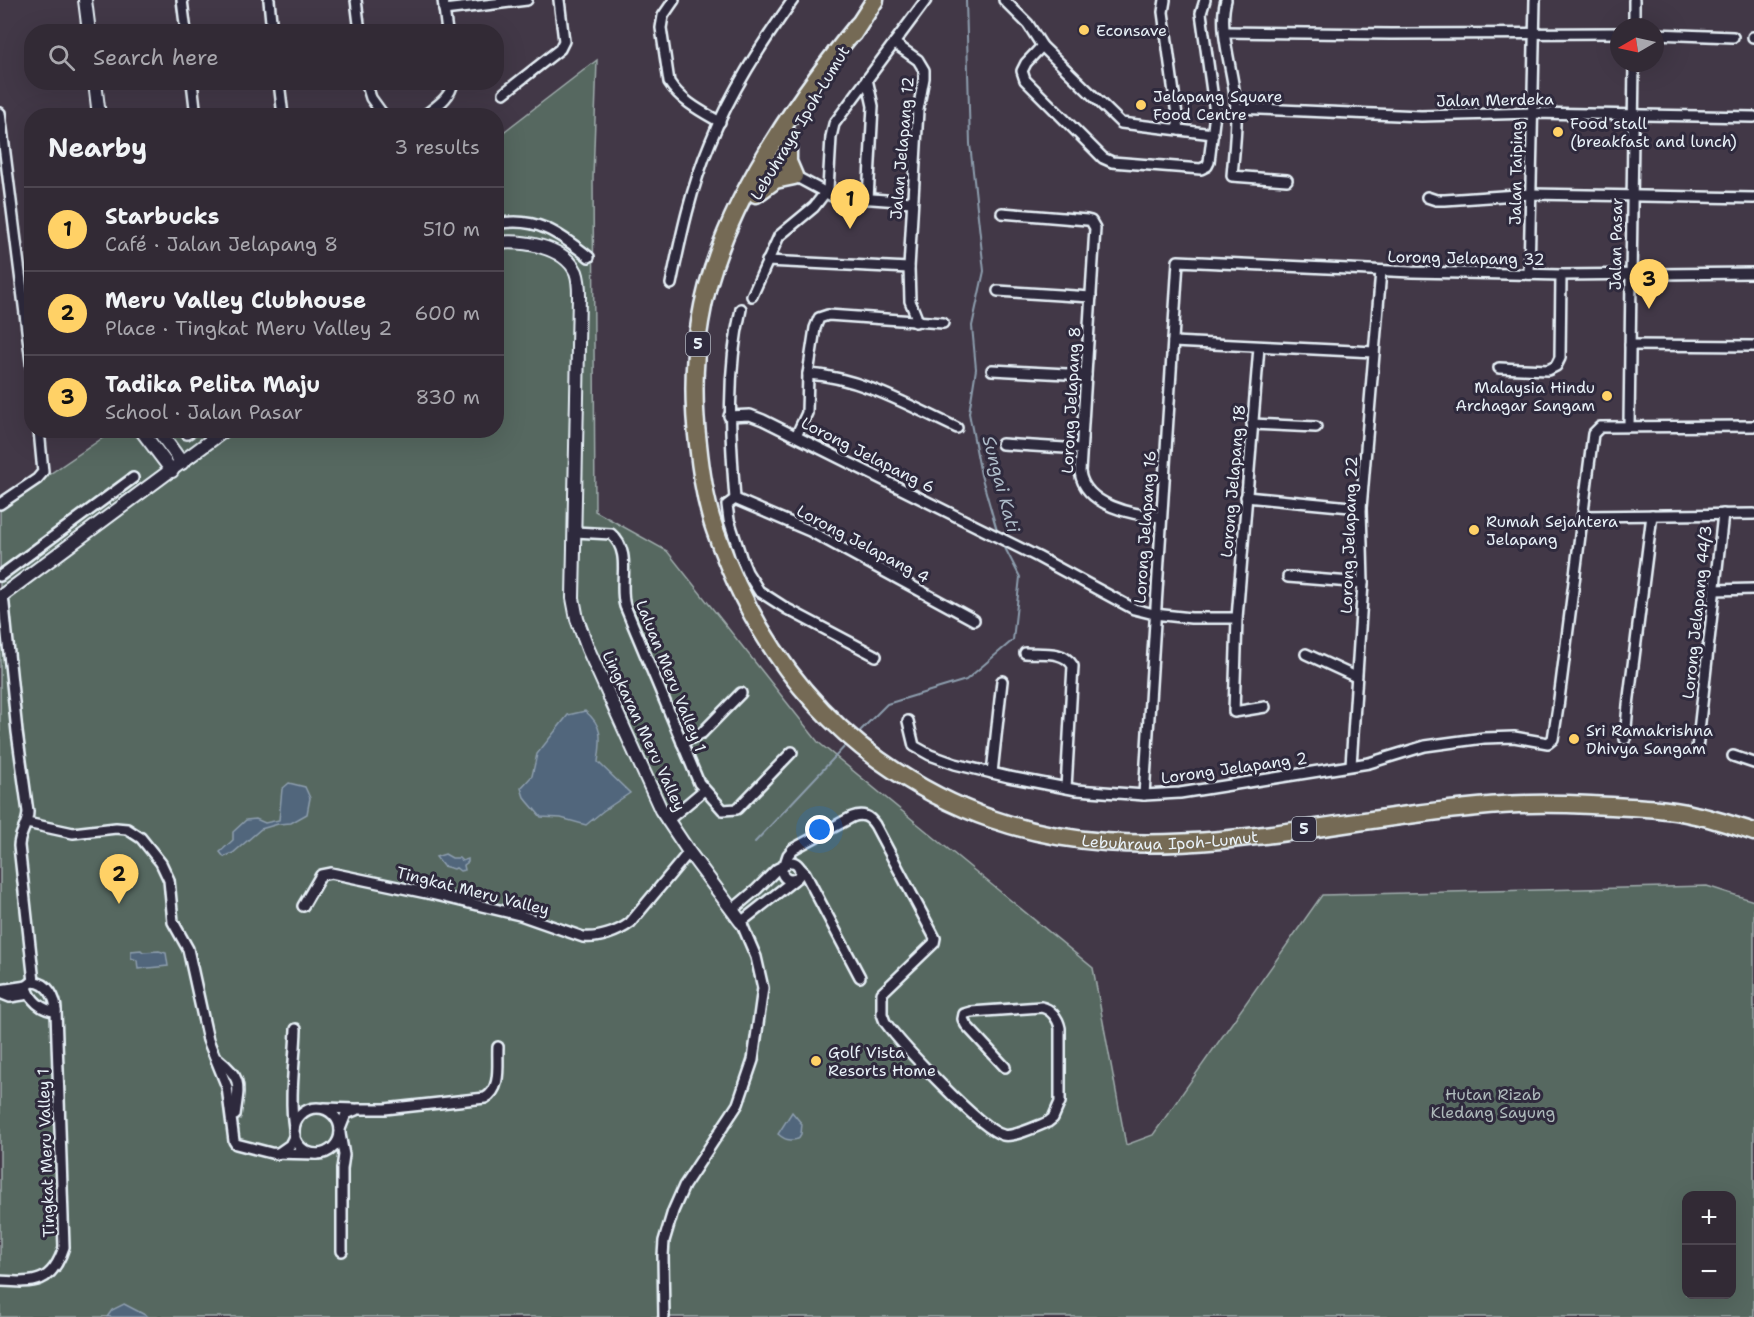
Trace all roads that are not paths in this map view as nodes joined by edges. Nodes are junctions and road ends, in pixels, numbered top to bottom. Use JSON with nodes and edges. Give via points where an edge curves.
{"nodes":[{"id":1,"x":85,"y":0,"type":"edge"},
{"id":2,"x":182,"y":0,"type":"edge"},
{"id":3,"x":269,"y":0,"type":"edge"},
{"id":4,"x":356,"y":0,"type":"edge"},
{"id":5,"x":443,"y":0,"type":"edge"},
{"id":6,"x":527,"y":0,"type":"edge"},
{"id":7,"x":559,"y":0,"type":"edge"},
{"id":8,"x":674,"y":0,"type":"edge"},
{"id":9,"x":793,"y":0,"type":"edge"},
{"id":10,"x":875,"y":0,"type":"edge"},
{"id":11,"x":926,"y":0,"type":"edge"},
{"id":12,"x":1165,"y":0,"type":"edge"},
{"id":13,"x":1205,"y":0,"type":"edge"},
{"id":14,"x":1226,"y":0,"type":"edge"},
{"id":15,"x":1535,"y":0,"type":"edge"},
{"id":16,"x":1634,"y":0,"type":"edge"},
{"id":17,"x":1008,"y":1,"type":"edge"},
{"id":18,"x":444,"y":10,"type":"junction"},
{"id":19,"x":1634,"y":18,"type":"edge"},
{"id":20,"x":87,"y":24,"type":"edge"},
{"id":21,"x":185,"y":24,"type":"edge"},
{"id":22,"x":271,"y":24,"type":"edge"},
{"id":23,"x":359,"y":24,"type":"edge"},
{"id":24,"x":446,"y":24,"type":"edge"},
{"id":25,"x":858,"y":25,"type":"junction"},
{"id":26,"x":1225,"y":32,"type":"junction"},
{"id":27,"x":1534,"y":33,"type":"junction"},
{"id":28,"x":1610,"y":33,"type":"edge"},
{"id":29,"x":1664,"y":34,"type":"edge"},
{"id":30,"x":1733,"y":37,"type":"dead end"},
{"id":31,"x":894,"y":43,"type":"junction"},
{"id":32,"x":1042,"y":46,"type":"junction"},
{"id":33,"x":1634,"y":72,"type":"edge"},
{"id":34,"x":867,"y":79,"type":"junction"},
{"id":35,"x":96,"y":90,"type":"edge"},
{"id":36,"x":193,"y":90,"type":"edge"},
{"id":37,"x":280,"y":90,"type":"edge"},
{"id":38,"x":368,"y":90,"type":"edge"},
{"id":39,"x":450,"y":90,"type":"edge"},
{"id":40,"x":504,"y":93,"type":"dead end"},
{"id":41,"x":98,"y":108,"type":"edge"},
{"id":42,"x":195,"y":108,"type":"edge"},
{"id":43,"x":282,"y":108,"type":"edge"},
{"id":44,"x":378,"y":108,"type":"edge"},
{"id":45,"x":434,"y":108,"type":"edge"},
{"id":46,"x":1236,"y":108,"type":"junction"},
{"id":47,"x":0,"y":113,"type":"edge"},
{"id":48,"x":1533,"y":113,"type":"junction"},
{"id":49,"x":1634,"y":117,"type":"junction"},
{"id":50,"x":1754,"y":117,"type":"edge"},
{"id":51,"x":720,"y":122,"type":"junction"},
{"id":52,"x":1179,"y":130,"type":"junction"},
{"id":53,"x":1213,"y":134,"type":"junction"},
{"id":54,"x":788,"y":135,"type":"junction"},
{"id":55,"x":767,"y":162,"type":"junction"},
{"id":56,"x":794,"y":176,"type":"junction"},
{"id":57,"x":1287,"y":180,"type":"dead end"},
{"id":58,"x":825,"y":193,"type":"junction"},
{"id":59,"x":756,"y":194,"type":"junction"},
{"id":60,"x":1531,"y":194,"type":"junction"},
{"id":61,"x":1632,"y":195,"type":"junction"},
{"id":62,"x":1426,"y":197,"type":"dead end"},
{"id":63,"x":1754,"y":198,"type":"edge"},
{"id":64,"x":868,"y":199,"type":"junction"},
{"id":65,"x":912,"y":202,"type":"junction"},
{"id":66,"x":1002,"y":213,"type":"dead end"},
{"id":67,"x":504,"y":223,"type":"edge"},
{"id":68,"x":504,"y":243,"type":"edge"},
{"id":69,"x":589,"y":257,"type":"dead end"},
{"id":70,"x":767,"y":261,"type":"junction"},
{"id":71,"x":1178,"y":261,"type":"joint"},
{"id":72,"x":909,"y":268,"type":"junction"},
{"id":73,"x":1381,"y":271,"type":"junction"},
{"id":74,"x":1754,"y":273,"type":"edge"},
{"id":75,"x":1529,"y":274,"type":"junction"},
{"id":76,"x":1561,"y":274,"type":"junction"},
{"id":77,"x":1630,"y":274,"type":"junction"},
{"id":78,"x":671,"y":284,"type":"dead end"},
{"id":79,"x":998,"y":291,"type":"dead end"},
{"id":80,"x":752,"y":296,"type":"dead end"},
{"id":81,"x":1091,"y":297,"type":"junction"},
{"id":82,"x":24,"y":306,"type":"edge"},
{"id":83,"x":741,"y":309,"type":"dead end"},
{"id":84,"x":915,"y":322,"type":"junction"},
{"id":85,"x":943,"y":323,"type":"dead end"},
{"id":86,"x":1173,"y":342,"type":"junction"},
{"id":87,"x":1630,"y":345,"type":"junction"},
{"id":88,"x":1754,"y":346,"type":"edge"},
{"id":89,"x":1259,"y":347,"type":"junction"},
{"id":90,"x":1374,"y":352,"type":"junction"},
{"id":91,"x":1499,"y":368,"type":"dead end"},
{"id":92,"x":992,"y":370,"type":"dead end"},
{"id":93,"x":808,"y":374,"type":"junction"},
{"id":94,"x":1086,"y":375,"type":"junction"},
{"id":95,"x":729,"y":416,"type":"junction"},
{"id":96,"x":1252,"y":424,"type":"junction"},
{"id":97,"x":1629,"y":425,"type":"junction"},
{"id":98,"x":1754,"y":426,"type":"edge"},
{"id":99,"x":1316,"y":427,"type":"dead end"},
{"id":100,"x":957,"y":428,"type":"dead end"},
{"id":101,"x":796,"y":436,"type":"junction"},
{"id":102,"x":40,"y":438,"type":"edge"},
{"id":103,"x":149,"y":438,"type":"edge"},
{"id":104,"x":162,"y":438,"type":"edge"},
{"id":105,"x":215,"y":438,"type":"edge"},
{"id":106,"x":1002,"y":444,"type":"dead end"},
{"id":107,"x":1081,"y":448,"type":"junction"},
{"id":108,"x":177,"y":467,"type":"junction"},
{"id":109,"x":133,"y":477,"type":"dead end"},
{"id":110,"x":1246,"y":497,"type":"junction"},
{"id":111,"x":735,"y":500,"type":"junction"},
{"id":112,"x":0,"y":504,"type":"edge"},
{"id":113,"x":1362,"y":508,"type":"junction"},
{"id":114,"x":1723,"y":514,"type":"junction"},
{"id":115,"x":1754,"y":514,"type":"edge"},
{"id":116,"x":1652,"y":515,"type":"junction"},
{"id":117,"x":1582,"y":516,"type":"junction"},
{"id":118,"x":1161,"y":517,"type":"junction"},
{"id":119,"x":574,"y":532,"type":"junction"},
{"id":120,"x":718,"y":538,"type":"junction"},
{"id":121,"x":43,"y":546,"type":"junction"},
{"id":122,"x":53,"y":559,"type":"junction"},
{"id":123,"x":0,"y":576,"type":"edge"},
{"id":124,"x":1288,"y":577,"type":"dead end"},
{"id":125,"x":1363,"y":583,"type":"junction"},
{"id":126,"x":1754,"y":589,"type":"edge"},
{"id":127,"x":1714,"y":590,"type":"junction"},
{"id":128,"x":1,"y":596,"type":"edge"},
{"id":129,"x":1154,"y":614,"type":"junction"},
{"id":130,"x":1237,"y":618,"type":"junction"},
{"id":131,"x":974,"y":620,"type":"dead end"},
{"id":132,"x":1025,"y":653,"type":"dead end"},
{"id":133,"x":1306,"y":654,"type":"dead end"},
{"id":134,"x":876,"y":656,"type":"dead end"},
{"id":135,"x":1356,"y":677,"type":"junction"},
{"id":136,"x":1002,"y":681,"type":"dead end"},
{"id":137,"x":741,"y":693,"type":"dead end"},
{"id":138,"x":1265,"y":707,"type":"dead end"},
{"id":139,"x":908,"y":721,"type":"dead end"},
{"id":140,"x":1625,"y":739,"type":"dead end"},
{"id":141,"x":682,"y":743,"type":"junction"},
{"id":142,"x":1697,"y":749,"type":"dead end"},
{"id":143,"x":792,"y":752,"type":"dead end"},
{"id":144,"x":1733,"y":756,"type":"dead end"},
{"id":145,"x":1754,"y":763,"type":"edge"},
{"id":146,"x":1351,"y":765,"type":"junction"},
{"id":147,"x":992,"y":773,"type":"junction"},
{"id":148,"x":1066,"y":788,"type":"junction"},
{"id":149,"x":704,"y":790,"type":"junction"},
{"id":150,"x":1144,"y":795,"type":"junction"},
{"id":151,"x":667,"y":821,"type":"junction"},
{"id":152,"x":27,"y":823,"type":"junction"},
{"id":153,"x":1754,"y":832,"type":"edge"},
{"id":154,"x":802,"y":845,"type":"junction"},
{"id":155,"x":689,"y":852,"type":"junction"},
{"id":156,"x":785,"y":865,"type":"junction"},
{"id":157,"x":799,"y":866,"type":"junction"},
{"id":158,"x":795,"y":879,"type":"junction"},
{"id":159,"x":810,"y":886,"type":"junction"},
{"id":160,"x":751,"y":895,"type":"junction"},
{"id":161,"x":303,"y":906,"type":"dead end"},
{"id":162,"x":761,"y":908,"type":"junction"},
{"id":163,"x":732,"y":910,"type":"junction"},
{"id":164,"x":741,"y":922,"type":"junction"},
{"id":165,"x":860,"y":977,"type":"dead end"},
{"id":166,"x":30,"y":987,"type":"junction"},
{"id":167,"x":0,"y":991,"type":"edge"},
{"id":168,"x":56,"y":1011,"type":"junction"},
{"id":169,"x":296,"y":1029,"type":"dead end"},
{"id":170,"x":498,"y":1047,"type":"dead end"},
{"id":171,"x":1005,"y":1067,"type":"dead end"},
{"id":172,"x":294,"y":1089,"type":"junction"},
{"id":173,"x":321,"y":1108,"type":"junction"},
{"id":174,"x":310,"y":1109,"type":"junction"},
{"id":175,"x":357,"y":1110,"type":"junction"},
{"id":176,"x":340,"y":1131,"type":"junction"},
{"id":177,"x":295,"y":1132,"type":"junction"},
{"id":178,"x":277,"y":1154,"type":"junction"},
{"id":179,"x":320,"y":1154,"type":"junction"},
{"id":180,"x":342,"y":1169,"type":"junction"},
{"id":181,"x":342,"y":1251,"type":"dead end"},
{"id":182,"x":0,"y":1281,"type":"edge"},
{"id":183,"x":664,"y":1317,"type":"edge"}],
"edges":[{"from":1,"to":20,"type":"street"},
{"from":2,"to":21,"type":"street"},
{"from":3,"to":22,"type":"street"},
{"from":4,"to":23,"type":"street"},
{"from":5,"to":18,"type":"street"},
{"from":6,"to":18,"type":"street"},
{"from":7,"to":40,"type":"street","via":[[564,41],[560,49]]},
{"from":8,"to":51,"type":"street","via":[[663,16],[661,28],[669,82],[690,104]]},
{"from":9,"to":51,"type":"street","via":[[752,58]]},
{"from":10,"to":25,"type":"highway","name":"Lebuhraya Ipoh-Lumut","number":"5"},
{"from":11,"to":31,"type":"street"},
{"from":12,"to":52,"type":"street","via":[[1163,12]]},
{"from":13,"to":53,"type":"street","via":[[1201,13],[1215,112]]},
{"from":14,"to":26,"type":"street"},
{"from":15,"to":27,"type":"street","name":"Jalan Taiping"},
{"from":16,"to":19,"type":"street"},
{"from":17,"to":32,"type":"street"},
{"from":18,"to":24,"type":"street"},
{"from":25,"to":54,"type":"highway","name":"Lebuhraya Ipoh-Lumut","number":"5"},
{"from":25,"to":55,"type":"highway","name":"Lebuhraya Ipoh-Lumut","number":"5","via":[[805,92]]},
{"from":26,"to":27,"type":"street"},
{"from":26,"to":46,"type":"street"},
{"from":27,"to":28,"type":"street"},
{"from":27,"to":48,"type":"street","name":"Jalan Taiping"},
{"from":29,"to":30,"type":"street"},
{"from":31,"to":34,"type":"street"},
{"from":31,"to":65,"type":"street","name":"Jalan Jelapang 12","via":[[918,60],[924,70]]},
{"from":32,"to":52,"type":"street","via":[[1121,123]]},
{"from":32,"to":53,"type":"street","via":[[1026,63],[1022,72],[1025,80],[1107,160],[1202,170],[1208,166]]},
{"from":33,"to":49,"type":"street","name":"Jalan Pasar"},
{"from":34,"to":58,"type":"street","via":[[834,124]]},
{"from":34,"to":64,"type":"street","via":[[873,106]]},
{"from":35,"to":41,"type":"street"},
{"from":36,"to":42,"type":"street"},
{"from":37,"to":43,"type":"street"},
{"from":38,"to":44,"type":"street"},
{"from":39,"to":45,"type":"street"},
{"from":46,"to":48,"type":"street","name":"Jalan Merdeka","via":[[1421,116]]},
{"from":46,"to":57,"type":"street","via":[[1232,176]]},
{"from":47,"to":82,"type":"street"},
{"from":48,"to":49,"type":"street","name":"Jalan Merdeka"},
{"from":48,"to":60,"type":"street","name":"Jalan Taiping"},
{"from":49,"to":50,"type":"street","name":"Jalan Merdeka"},
{"from":49,"to":61,"type":"street","name":"Jalan Pasar"},
{"from":51,"to":78,"type":"street","via":[[694,189]]},
{"from":52,"to":53,"type":"street"},
{"from":54,"to":55,"type":"highway","name":"Lebuhraya Ipoh-Lumut","number":"5"},
{"from":54,"to":56,"type":"highway","via":[[788,162]]},
{"from":55,"to":56,"type":"street"},
{"from":55,"to":59,"type":"highway","name":"Lebuhraya Ipoh-Lumut","number":"5"},
{"from":55,"to":120,"type":"highway","name":"Lebuhraya Ipoh-Lumut","number":"5","via":[[735,213],[700,322],[696,431],[703,489]]},
{"from":56,"to":58,"type":"street"},
{"from":56,"to":59,"type":"highway","via":[[775,180]]},
{"from":58,"to":64,"type":"street"},
{"from":58,"to":70,"type":"street","via":[[779,236]]},
{"from":59,"to":120,"type":"highway","name":"Lebuhraya Ipoh-Lumut","number":"5","via":[[720,281],[707,346],[706,457]]},
{"from":60,"to":61,"type":"street"},
{"from":60,"to":62,"type":"street","via":[[1436,200]]},
{"from":60,"to":75,"type":"street","name":"Jalan Taiping"},
{"from":61,"to":63,"type":"street"},
{"from":61,"to":77,"type":"street","name":"Jalan Pasar"},
{"from":64,"to":65,"type":"street"},
{"from":65,"to":72,"type":"street","name":"Jalan Jelapang 12"},
{"from":66,"to":81,"type":"street","name":"Lorong Jelapang 8","via":[[1091,221],[1095,228]]},
{"from":67,"to":69,"type":"street","via":[[522,221],[547,228]]},
{"from":68,"to":119,"type":"street","name":"Lingkaran Meru Valley","via":[[548,250],[566,258],[577,274]]},
{"from":70,"to":72,"type":"street"},
{"from":70,"to":80,"type":"street"},
{"from":71,"to":73,"type":"street","name":"Lorong Jelapang 32"},
{"from":71,"to":86,"type":"street","name":"Lorong Jelapang 16"},
{"from":72,"to":84,"type":"street","name":"Jalan Jelapang 12"},
{"from":73,"to":75,"type":"street","name":"Lorong Jelapang 32"},
{"from":73,"to":90,"type":"street","name":"Lorong Jelapang 22"},
{"from":74,"to":77,"type":"street","name":"Lorong Jelapang 32"},
{"from":75,"to":76,"type":"street","name":"Lorong Jelapang 32"},
{"from":76,"to":77,"type":"street","name":"Lorong Jelapang 32"},
{"from":76,"to":91,"type":"street","via":[[1560,358],[1556,366],[1548,370]]},
{"from":77,"to":87,"type":"street","name":"Jalan Pasar"},
{"from":79,"to":81,"type":"street"},
{"from":81,"to":94,"type":"street","name":"Lorong Jelapang 8"},
{"from":83,"to":95,"type":"street","via":[[730,370]]},
{"from":84,"to":85,"type":"street"},
{"from":84,"to":93,"type":"street","via":[[828,315],[819,318]]},
{"from":86,"to":89,"type":"street"},
{"from":86,"to":118,"type":"street","name":"Lorong Jelapang 16"},
{"from":87,"to":88,"type":"street"},
{"from":87,"to":97,"type":"street","name":"Jalan Pasar"},
{"from":89,"to":90,"type":"street"},
{"from":89,"to":96,"type":"street","name":"Lorong Jelapang 18"},
{"from":90,"to":113,"type":"street","name":"Lorong Jelapang 22"},
{"from":92,"to":94,"type":"street"},
{"from":93,"to":100,"type":"street","via":[[875,391]]},
{"from":93,"to":101,"type":"street","via":[[807,413]]},
{"from":94,"to":107,"type":"street","name":"Lorong Jelapang 8"},
{"from":95,"to":101,"type":"street","name":"Lorong Jelapang 6","via":[[750,415]]},
{"from":95,"to":111,"type":"street"},
{"from":96,"to":99,"type":"street"},
{"from":96,"to":110,"type":"street","name":"Lorong Jelapang 18"},
{"from":97,"to":98,"type":"street"},
{"from":97,"to":117,"type":"street","via":[[1600,427],[1593,434]]},
{"from":101,"to":129,"type":"street","name":"Lorong Jelapang 6","via":[[1134,609]]},
{"from":102,"to":112,"type":"street","via":[[43,472]]},
{"from":103,"to":108,"type":"street"},
{"from":104,"to":108,"type":"street"},
{"from":105,"to":108,"type":"street"},
{"from":106,"to":107,"type":"street"},
{"from":107,"to":118,"type":"street","name":"Lorong Jelapang 8","via":[[1081,480],[1088,493],[1131,514]]},
{"from":108,"to":122,"type":"street"},
{"from":109,"to":121,"type":"street"},
{"from":110,"to":113,"type":"street"},
{"from":110,"to":130,"type":"street","name":"Lorong Jelapang 18"},
{"from":111,"to":131,"type":"street","name":"Lorong Jelapang 4","via":[[810,531]]},
{"from":111,"to":134,"type":"street","via":[[727,505],[729,520],[747,572],[759,591]]},
{"from":113,"to":125,"type":"street","name":"Lorong Jelapang 22"},
{"from":114,"to":115,"type":"street"},
{"from":114,"to":116,"type":"street"},
{"from":114,"to":127,"type":"street","name":"Lorong Jelapang 44/3"},
{"from":116,"to":117,"type":"street"},
{"from":116,"to":140,"type":"street"},
{"from":117,"to":146,"type":"street","name":"Lorong Jelapang 2","via":[[1553,739],[1548,743],[1500,736],[1425,746]]},
{"from":118,"to":129,"type":"street","name":"Lorong Jelapang 16"},
{"from":119,"to":141,"type":"street","name":"Laluan Meru Valley 1","via":[[611,534],[621,545],[625,606]]},
{"from":119,"to":151,"type":"street","name":"Lingkaran Meru Valley","via":[[573,606],[577,619]]},
{"from":120,"to":153,"type":"highway","name":"Lebuhraya Ipoh-Lumut","number":"5","via":[[743,599],[798,685],[870,753],[916,784],[990,820],[1041,834],[1097,842],[1168,844],[1240,840],[1483,806],[1567,803],[1659,808]]},
{"from":121,"to":122,"type":"street"},
{"from":121,"to":123,"type":"street"},
{"from":122,"to":128,"type":"street"},
{"from":124,"to":125,"type":"street"},
{"from":125,"to":135,"type":"street","name":"Lorong Jelapang 22"},
{"from":126,"to":127,"type":"street"},
{"from":127,"to":142,"type":"street","name":"Lorong Jelapang 44/3"},
{"from":128,"to":152,"type":"street"},
{"from":129,"to":130,"type":"street"},
{"from":129,"to":150,"type":"street","name":"Lorong Jelapang 16"},
{"from":130,"to":138,"type":"street","name":"Lorong Jelapang 18","via":[[1234,712]]},
{"from":132,"to":148,"type":"street","via":[[1064,656],[1074,666]]},
{"from":133,"to":135,"type":"street"},
{"from":135,"to":146,"type":"street","name":"Lorong Jelapang 22"},
{"from":136,"to":147,"type":"street"},
{"from":137,"to":141,"type":"street","via":[[702,733]]},
{"from":139,"to":147,"type":"street","name":"Lorong Jelapang 2","via":[[918,749]]},
{"from":141,"to":149,"type":"street","name":"Laluan Meru Valley 1"},
{"from":143,"to":149,"type":"street","name":"Laluan Meru Valley 1","via":[[737,808],[723,810]]},
{"from":144,"to":145,"type":"street"},
{"from":146,"to":150,"type":"street","name":"Lorong Jelapang 2","via":[[1180,793]]},
{"from":147,"to":148,"type":"street","name":"Lorong Jelapang 2"},
{"from":148,"to":150,"type":"street","name":"Lorong Jelapang 2"},
{"from":149,"to":151,"type":"street"},
{"from":151,"to":155,"type":"street","name":"Lingkaran Meru Valley"},
{"from":152,"to":166,"type":"street","via":[[19,846]]},
{"from":152,"to":178,"type":"street","via":[[73,833],[122,828],[134,833],[161,862],[168,880],[171,914],[188,949],[203,1022],[227,1086],[233,1138],[236,1144]]},
{"from":154,"to":156,"type":"street","via":[[790,851]]},
{"from":154,"to":157,"type":"street","via":[[797,855]]},
{"from":154,"to":171,"type":"street","via":[[852,817],[865,815],[872,820],[935,938],[934,944],[882,993],[883,1018],[949,1092],[1001,1135],[1048,1122],[1059,1106],[1060,1028],[1049,1010],[1041,1007],[964,1014],[966,1025]]},
{"from":155,"to":161,"type":"street","name":"Tingkat Meru Valley","via":[[630,923],[594,938],[499,910],[331,873],[317,879]]},
{"from":155,"to":163,"type":"street","name":"Lingkaran Meru Valley"},
{"from":156,"to":157,"type":"street","via":[[792,862]]},
{"from":156,"to":158,"type":"street","via":[[784,876]]},
{"from":156,"to":160,"type":"street"},
{"from":157,"to":158,"type":"street","via":[[800,873]]},
{"from":157,"to":159,"type":"street"},
{"from":158,"to":159,"type":"street"},
{"from":158,"to":162,"type":"street"},
{"from":159,"to":165,"type":"street"},
{"from":160,"to":162,"type":"street"},
{"from":160,"to":163,"type":"street"},
{"from":162,"to":164,"type":"street"},
{"from":163,"to":164,"type":"street","name":"Lingkaran Meru Valley"},
{"from":164,"to":183,"type":"street","name":"Lingkaran Meru Valley","via":[[756,957],[763,988],[753,1060],[738,1104],[684,1186],[673,1211],[663,1256]]},
{"from":166,"to":167,"type":"street","via":[[10,997]]},
{"from":166,"to":168,"type":"street","via":[[46,1011]]},
{"from":166,"to":168,"type":"street","via":[[39,982],[54,995]]},
{"from":168,"to":182,"type":"street","name":"Tingkat Meru Valley 1","via":[[64,1247],[42,1279]]},
{"from":169,"to":172,"type":"street"},
{"from":170,"to":175,"type":"street","via":[[497,1083],[493,1093],[485,1098]]},
{"from":172,"to":174,"type":"street","via":[[299,1104]]},
{"from":172,"to":177,"type":"street","via":[[291,1107]]},
{"from":173,"to":174,"type":"street"},
{"from":173,"to":175,"type":"street"},
{"from":173,"to":176,"type":"street","via":[[332,1113]]},
{"from":174,"to":177,"type":"street","via":[[299,1117]]},
{"from":175,"to":176,"type":"street","via":[[346,1113]]},
{"from":176,"to":179,"type":"street","via":[[337,1144]]},
{"from":176,"to":180,"type":"street"},
{"from":177,"to":178,"type":"street","via":[[290,1145]]},
{"from":177,"to":179,"type":"street","via":[[305,1150]]},
{"from":178,"to":179,"type":"street"},
{"from":179,"to":180,"type":"street","via":[[336,1158]]},
{"from":180,"to":181,"type":"street"}]}
